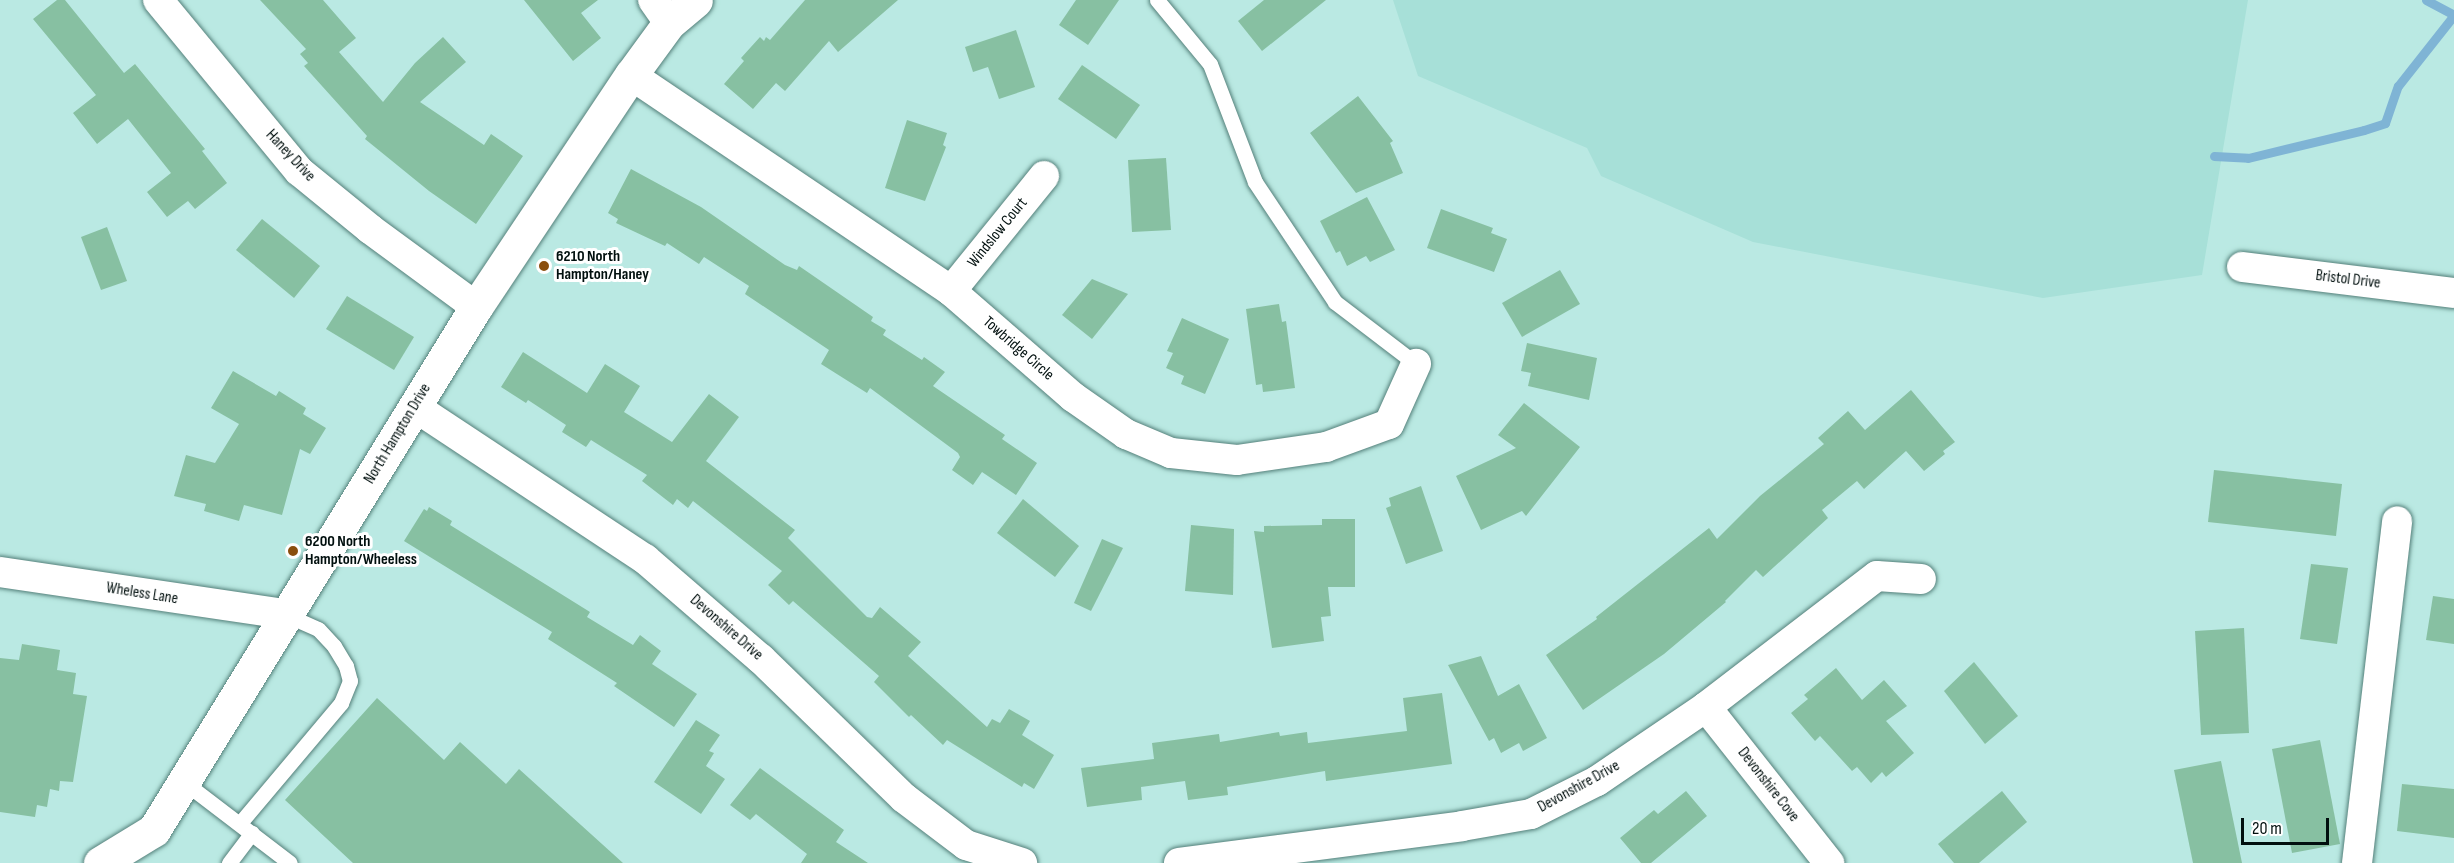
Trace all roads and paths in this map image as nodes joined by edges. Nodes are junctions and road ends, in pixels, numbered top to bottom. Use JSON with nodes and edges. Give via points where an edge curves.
{"nodes":[{"id":1,"x":158,"y":0,"type":"edge"},
{"id":2,"x":696,"y":0,"type":"edge"},
{"id":3,"x":1157,"y":0,"type":"edge"},
{"id":4,"x":661,"y":11,"type":"edge"},
{"id":5,"x":631,"y":75,"type":"junction"},
{"id":6,"x":1044,"y":176,"type":"dead end"},
{"id":7,"x":2242,"y":267,"type":"dead end"},
{"id":8,"x":951,"y":291,"type":"junction"},
{"id":9,"x":2454,"y":293,"type":"edge"},
{"id":10,"x":476,"y":307,"type":"junction"},
{"id":11,"x":1416,"y":364,"type":"joint"},
{"id":12,"x":414,"y":407,"type":"junction"},
{"id":13,"x":2397,"y":521,"type":"dead end"},
{"id":14,"x":0,"y":572,"type":"edge"},
{"id":15,"x":1921,"y":579,"type":"dead end"},
{"id":16,"x":285,"y":614,"type":"junction"},
{"id":17,"x":1706,"y":707,"type":"junction"},
{"id":18,"x":184,"y":782,"type":"junction"},
{"id":19,"x":246,"y":828,"type":"junction"},
{"id":20,"x":154,"y":830,"type":"junction"},
{"id":21,"x":100,"y":863,"type":"edge"},
{"id":22,"x":154,"y":863,"type":"edge"},
{"id":23,"x":229,"y":863,"type":"edge"},
{"id":24,"x":290,"y":863,"type":"edge"},
{"id":25,"x":1022,"y":863,"type":"edge"},
{"id":26,"x":1179,"y":863,"type":"edge"},
{"id":27,"x":1829,"y":863,"type":"edge"},
{"id":28,"x":2357,"y":863,"type":"edge"}],
"edges":[{"from":1,"to":10,"type":"street","name":"Haney Drive","via":[[299,171],[369,229]]},
{"from":2,"to":4,"type":"street","name":"North Hampton Drive"},
{"from":3,"to":11,"type":"lane","via":[[1210,64],[1255,182],[1335,302]]},
{"from":4,"to":5,"type":"street","name":"North Hampton Drive"},
{"from":5,"to":8,"type":"street","name":"Towbridge Circle"},
{"from":5,"to":10,"type":"street","name":"North Hampton Drive"},
{"from":6,"to":8,"type":"street","name":"Windslow Court"},
{"from":7,"to":9,"type":"street","name":"Bristol Drive"},
{"from":8,"to":11,"type":"street","name":"Towbridge Circle","via":[[1073,397],[1126,434],[1171,453],[1237,460],[1326,447],[1389,424]]},
{"from":10,"to":12,"type":"street","name":"North Hampton Drive"},
{"from":12,"to":16,"type":"street","name":"North Hampton Drive"},
{"from":12,"to":25,"type":"street","name":"Devonshire Drive","via":[[645,559],[762,659],[904,798],[966,845]]},
{"from":13,"to":28,"type":"street"},
{"from":14,"to":16,"type":"street","name":"Wheless Lane"},
{"from":15,"to":17,"type":"street","name":"Devonshire Drive","via":[[1877,576]]},
{"from":16,"to":18,"type":"street","name":"North Hampton Drive"},
{"from":16,"to":19,"type":"lane","via":[[318,629],[334,646],[350,681],[340,703]]},
{"from":17,"to":26,"type":"street","name":"Devonshire Drive","via":[[1597,781],[1531,814]]},
{"from":17,"to":27,"type":"street","name":"Devonshire Cove"},
{"from":18,"to":19,"type":"lane"},
{"from":18,"to":20,"type":"street","name":"North Hampton Drive"},
{"from":19,"to":23,"type":"lane"},
{"from":19,"to":24,"type":"lane"},
{"from":20,"to":21,"type":"street","name":"North Hampton Drive"},
{"from":20,"to":22,"type":"street"}]}
